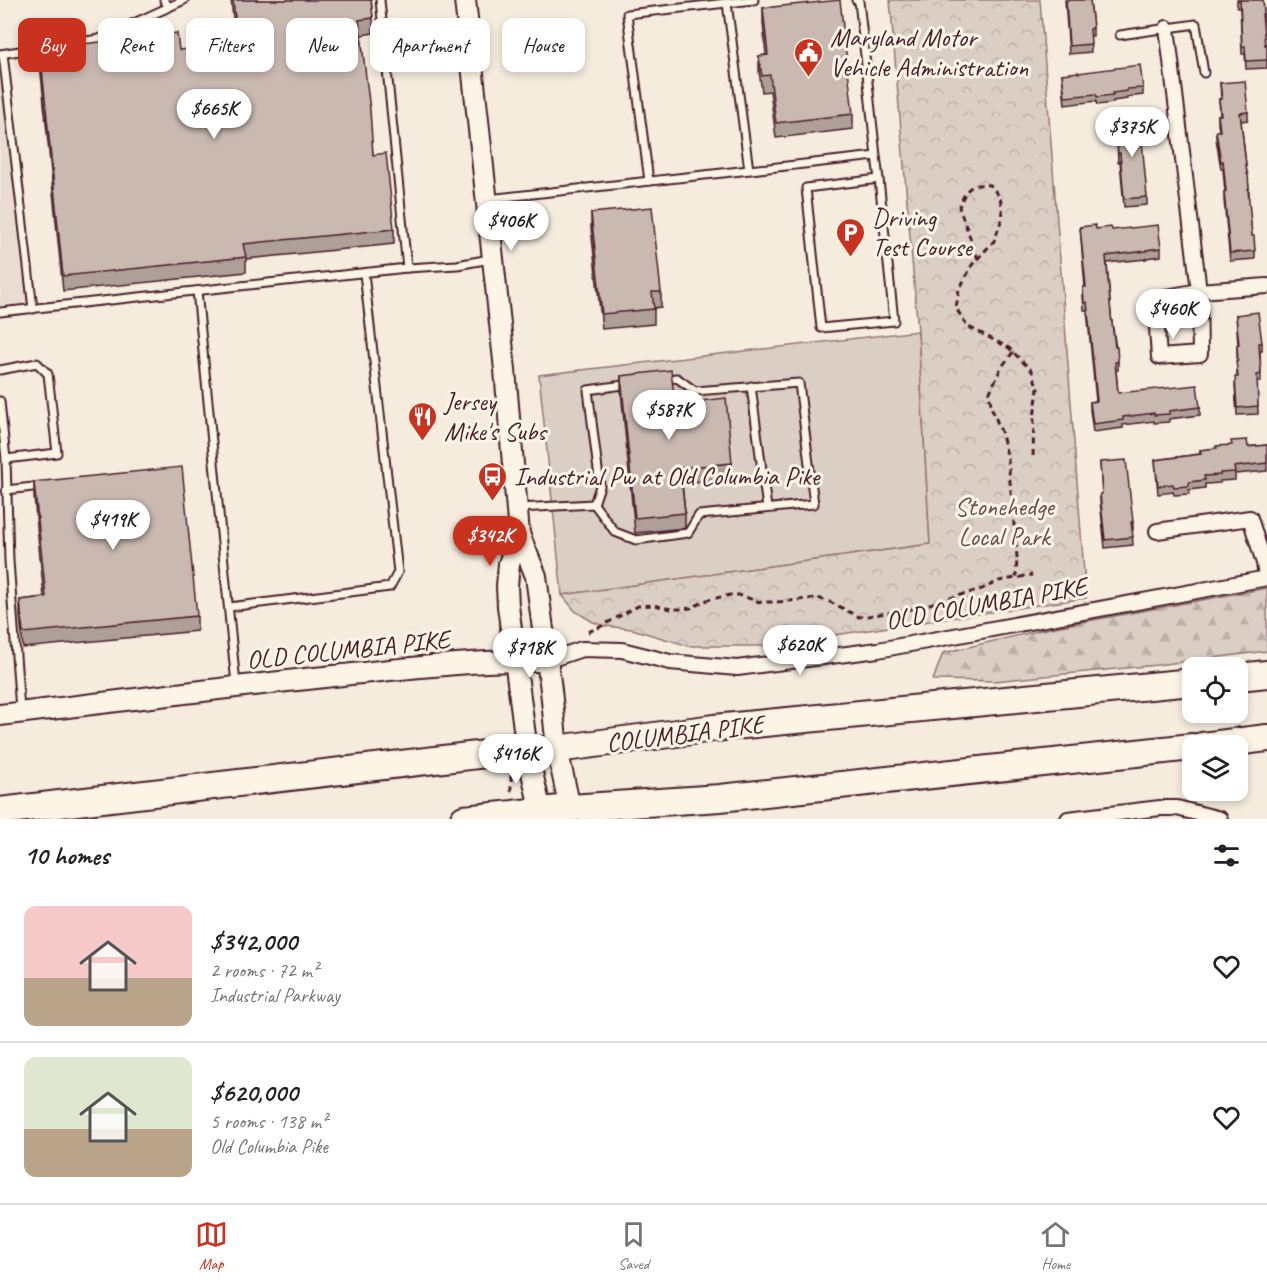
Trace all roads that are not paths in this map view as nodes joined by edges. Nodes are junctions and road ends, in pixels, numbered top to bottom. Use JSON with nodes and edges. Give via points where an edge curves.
{"nodes":[{"id":1,"x":184,"y":0,"type":"edge"},
{"id":2,"x":380,"y":0,"type":"edge"},
{"id":3,"x":465,"y":0,"type":"edge"},
{"id":4,"x":754,"y":0,"type":"edge"},
{"id":5,"x":856,"y":0,"type":"edge"},
{"id":6,"x":166,"y":3,"type":"edge"},
{"id":7,"x":727,"y":3,"type":"junction"},
{"id":8,"x":1167,"y":28,"type":"junction"},
{"id":9,"x":1120,"y":35,"type":"dead end"},
{"id":10,"x":1,"y":54,"type":"edge"},
{"id":11,"x":1204,"y":73,"type":"dead end"},
{"id":12,"x":876,"y":156,"type":"junction"},
{"id":13,"x":749,"y":170,"type":"junction"},
{"id":14,"x":879,"y":179,"type":"junction"},
{"id":15,"x":649,"y":181,"type":"junction"},
{"id":16,"x":487,"y":199,"type":"junction"},
{"id":17,"x":493,"y":259,"type":"junction"},
{"id":18,"x":407,"y":268,"type":"junction"},
{"id":19,"x":364,"y":273,"type":"junction"},
{"id":20,"x":1267,"y":286,"type":"edge"},
{"id":21,"x":197,"y":291,"type":"junction"},
{"id":22,"x":1199,"y":291,"type":"junction"},
{"id":23,"x":33,"y":309,"type":"junction"},
{"id":24,"x":0,"y":312,"type":"edge"},
{"id":25,"x":0,"y":370,"type":"edge"},
{"id":26,"x":655,"y":381,"type":"edge"},
{"id":27,"x":633,"y":384,"type":"edge"},
{"id":28,"x":751,"y":386,"type":"junction"},
{"id":29,"x":0,"y":401,"type":"edge"},
{"id":30,"x":6,"y":459,"type":"junction"},
{"id":31,"x":47,"y":485,"type":"edge"},
{"id":32,"x":6,"y":490,"type":"junction"},
{"id":33,"x":594,"y":504,"type":"junction"},
{"id":34,"x":516,"y":508,"type":"junction"},
{"id":35,"x":767,"y":508,"type":"junction"},
{"id":36,"x":1157,"y":531,"type":"dead end"},
{"id":37,"x":519,"y":534,"type":"junction"},
{"id":38,"x":1267,"y":578,"type":"edge"},
{"id":39,"x":229,"y":607,"type":"junction"},
{"id":40,"x":515,"y":660,"type":"junction"},
{"id":41,"x":546,"y":661,"type":"junction"},
{"id":42,"x":1267,"y":674,"type":"edge"},
{"id":43,"x":1248,"y":676,"type":"edge"},
{"id":44,"x":1182,"y":683,"type":"edge"},
{"id":45,"x":236,"y":687,"type":"junction"},
{"id":46,"x":20,"y":713,"type":"junction"},
{"id":47,"x":0,"y":715,"type":"edge"},
{"id":48,"x":1267,"y":738,"type":"edge"},
{"id":49,"x":1248,"y":740,"type":"edge"},
{"id":50,"x":1182,"y":748,"type":"edge"},
{"id":51,"x":557,"y":750,"type":"junction"},
{"id":52,"x":527,"y":751,"type":"junction"},
{"id":53,"x":720,"y":798,"type":"junction"},
{"id":54,"x":570,"y":808,"type":"junction"},
{"id":55,"x":0,"y":811,"type":"edge"},
{"id":56,"x":541,"y":812,"type":"junction"},
{"id":57,"x":464,"y":819,"type":"edge"},
{"id":58,"x":691,"y":819,"type":"edge"},
{"id":59,"x":1068,"y":819,"type":"edge"},
{"id":60,"x":1220,"y":819,"type":"edge"}],
"edges":[{"from":1,"to":6,"type":"lane"},
{"from":2,"to":18,"type":"lane"},
{"from":3,"to":16,"type":"street"},
{"from":4,"to":7,"type":"lane"},
{"from":5,"to":12,"type":"lane"},
{"from":6,"to":10,"type":"lane","via":[[99,39]]},
{"from":7,"to":13,"type":"lane"},
{"from":7,"to":15,"type":"lane","via":[[627,14]]},
{"from":8,"to":9,"type":"lane"},
{"from":8,"to":11,"type":"lane","via":[[1196,24]]},
{"from":8,"to":22,"type":"street"},
{"from":10,"to":23,"type":"lane"},
{"from":12,"to":13,"type":"lane"},
{"from":12,"to":14,"type":"lane"},
{"from":13,"to":15,"type":"lane"},
{"from":14,"to":14,"type":"lane","via":[[894,321],[821,328],[806,188]]},
{"from":15,"to":16,"type":"lane"},
{"from":16,"to":17,"type":"street"},
{"from":17,"to":18,"type":"lane"},
{"from":17,"to":34,"type":"street"},
{"from":18,"to":19,"type":"lane"},
{"from":19,"to":21,"type":"lane"},
{"from":19,"to":39,"type":"lane","via":[[398,573],[390,587]]},
{"from":20,"to":22,"type":"street"},
{"from":21,"to":23,"type":"lane"},
{"from":21,"to":39,"type":"lane"},
{"from":22,"to":22,"type":"street","via":[[1200,354],[1159,357],[1155,299]]},
{"from":23,"to":24,"type":"lane"},
{"from":25,"to":30,"type":"lane","via":[[37,363],[48,374],[57,453]]},
{"from":26,"to":28,"type":"lane","via":[[677,378],[695,391]]},
{"from":27,"to":33,"type":"lane","via":[[588,390],[600,486]]},
{"from":28,"to":35,"type":"lane"},
{"from":28,"to":35,"type":"lane","via":[[799,383],[802,405],[814,504]]},
{"from":29,"to":30,"type":"lane"},
{"from":30,"to":32,"type":"lane"},
{"from":31,"to":32,"type":"lane"},
{"from":32,"to":46,"type":"lane"},
{"from":33,"to":34,"type":"lane"},
{"from":33,"to":35,"type":"lane","via":[[615,532],[636,540],[688,533],[699,515]]},
{"from":34,"to":37,"type":"street"},
{"from":36,"to":38,"type":"street","via":[[1250,518]]},
{"from":37,"to":40,"type":"street","via":[[507,586]]},
{"from":37,"to":41,"type":"street","via":[[536,576]]},
{"from":38,"to":41,"type":"street","name":"OLD COLUMBIA PIKE","via":[[878,650],[737,668],[670,662],[622,650],[582,649]]},
{"from":39,"to":45,"type":"lane"},
{"from":40,"to":41,"type":"street","name":"OLD COLUMBIA PIKE"},
{"from":40,"to":45,"type":"street","name":"OLD COLUMBIA PIKE"},
{"from":40,"to":52,"type":"street"},
{"from":41,"to":51,"type":"street"},
{"from":42,"to":43,"type":"highway"},
{"from":44,"to":51,"type":"highway","name":"COLUMBIA PIKE","via":[[714,728]]},
{"from":45,"to":46,"type":"street","name":"OLD COLUMBIA PIKE"},
{"from":46,"to":47,"type":"street","name":"OLD COLUMBIA PIKE"},
{"from":48,"to":49,"type":"highway"},
{"from":50,"to":53,"type":"highway"},
{"from":51,"to":52,"type":"highway","name":"COLUMBIA PIKE"},
{"from":51,"to":54,"type":"street"},
{"from":52,"to":55,"type":"highway","name":"COLUMBIA PIKE"},
{"from":52,"to":56,"type":"street"},
{"from":53,"to":54,"type":"highway"},
{"from":53,"to":58,"type":"highway"},
{"from":54,"to":56,"type":"highway"},
{"from":56,"to":57,"type":"highway"},
{"from":59,"to":60,"type":"street","via":[[1177,808]]}]}
